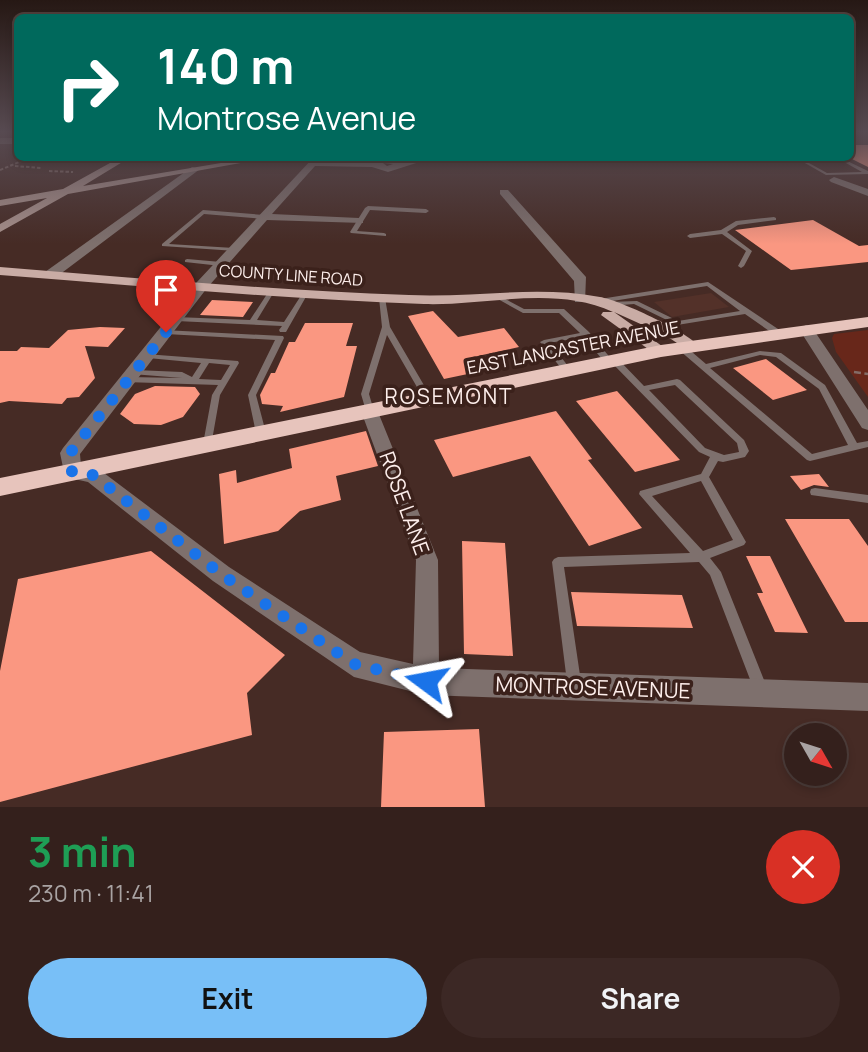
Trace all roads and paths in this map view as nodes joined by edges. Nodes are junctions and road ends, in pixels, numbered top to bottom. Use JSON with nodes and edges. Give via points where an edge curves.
{"nodes":[{"id":1,"x":106,"y":169,"type":"edge"},
{"id":2,"x":195,"y":169,"type":"joint"},
{"id":3,"x":306,"y":169,"type":"edge"},
{"id":4,"x":817,"y":169,"type":"edge"},
{"id":5,"x":49,"y":171,"type":"dead end"},
{"id":6,"x":76,"y":172,"type":"dead end"},
{"id":7,"x":866,"y":177,"type":"edge"},
{"id":8,"x":834,"y":180,"type":"dead end"},
{"id":9,"x":64,"y":192,"type":"junction"},
{"id":10,"x":504,"y":192,"type":"dead end"},
{"id":11,"x":868,"y":193,"type":"edge"},
{"id":12,"x":0,"y":203,"type":"edge"},
{"id":13,"x":426,"y":211,"type":"dead end"},
{"id":14,"x":264,"y":217,"type":"junction"},
{"id":15,"x":775,"y":219,"type":"dead end"},
{"id":16,"x":359,"y":221,"type":"junction"},
{"id":17,"x":0,"y":229,"type":"edge"},
{"id":18,"x":723,"y":232,"type":"junction"},
{"id":19,"x":384,"y":235,"type":"dead end"},
{"id":20,"x":691,"y":236,"type":"dead end"},
{"id":21,"x":234,"y":250,"type":"junction"},
{"id":22,"x":187,"y":261,"type":"dead end"},
{"id":23,"x":221,"y":264,"type":"junction"},
{"id":24,"x":741,"y":266,"type":"dead end"},
{"id":25,"x":0,"y":271,"type":"edge"},
{"id":26,"x":50,"y":275,"type":"junction"},
{"id":27,"x":202,"y":285,"type":"junction"},
{"id":28,"x":271,"y":292,"type":"junction"},
{"id":29,"x":304,"y":295,"type":"junction"},
{"id":30,"x":498,"y":297,"type":"junction"},
{"id":31,"x":382,"y":298,"type":"junction"},
{"id":32,"x":580,"y":299,"type":"junction"},
{"id":33,"x":604,"y":302,"type":"junction"},
{"id":34,"x":742,"y":312,"type":"junction"},
{"id":35,"x":252,"y":322,"type":"junction"},
{"id":36,"x":868,"y":322,"type":"edge"},
{"id":37,"x":171,"y":325,"type":"junction"},
{"id":38,"x":285,"y":327,"type":"joint"},
{"id":39,"x":386,"y":327,"type":"junction"},
{"id":40,"x":806,"y":329,"type":"junction"},
{"id":41,"x":586,"y":334,"type":"junction"},
{"id":42,"x":773,"y":334,"type":"junction"},
{"id":43,"x":593,"y":343,"type":"junction"},
{"id":44,"x":687,"y":347,"type":"junction"},
{"id":45,"x":551,"y":351,"type":"junction"},
{"id":46,"x":661,"y":351,"type":"junction"},
{"id":47,"x":148,"y":356,"type":"junction"},
{"id":48,"x":206,"y":360,"type":"junction"},
{"id":49,"x":613,"y":362,"type":"junction"},
{"id":50,"x":704,"y":367,"type":"junction"},
{"id":51,"x":568,"y":371,"type":"junction"},
{"id":52,"x":132,"y":376,"type":"junction"},
{"id":53,"x":194,"y":381,"type":"junction"},
{"id":54,"x":222,"y":383,"type":"junction"},
{"id":55,"x":643,"y":389,"type":"junction"},
{"id":56,"x":428,"y":399,"type":"junction"},
{"id":57,"x":370,"y":411,"type":"junction"},
{"id":58,"x":868,"y":424,"type":"edge"},
{"id":59,"x":261,"y":433,"type":"junction"},
{"id":60,"x":208,"y":444,"type":"junction"},
{"id":61,"x":868,"y":444,"type":"edge"},
{"id":62,"x":854,"y":447,"type":"junction"},
{"id":63,"x":715,"y":457,"type":"junction"},
{"id":64,"x":72,"y":472,"type":"junction"},
{"id":65,"x":704,"y":477,"type":"junction"},
{"id":66,"x":0,"y":487,"type":"edge"},
{"id":67,"x":815,"y":492,"type":"dead end"},
{"id":68,"x":868,"y":499,"type":"edge"},
{"id":69,"x":701,"y":557,"type":"junction"},
{"id":70,"x":426,"y":681,"type":"junction"},
{"id":71,"x":574,"y":686,"type":"junction"},
{"id":72,"x":762,"y":693,"type":"junction"},
{"id":73,"x":868,"y":696,"type":"edge"}],
"edges":[{"from":1,"to":9,"type":"main road"},
{"from":2,"to":9,"type":"main road"},
{"from":2,"to":26,"type":"street"},
{"from":3,"to":14,"type":"street"},
{"from":4,"to":7,"type":"lane","via":[[826,174]]},
{"from":5,"to":6,"type":"path"},
{"from":8,"to":11,"type":"street"},
{"from":9,"to":12,"type":"main road"},
{"from":9,"to":17,"type":"main road"},
{"from":10,"to":32,"type":"street","via":[[581,280]]},
{"from":13,"to":16,"type":"lane","via":[[368,208]]},
{"from":14,"to":16,"type":"street"},
{"from":14,"to":21,"type":"street"},
{"from":14,"to":21,"type":"lane","via":[[203,212],[164,245]]},
{"from":15,"to":18,"type":"lane","via":[[737,223]]},
{"from":16,"to":19,"type":"lane","via":[[353,232]]},
{"from":18,"to":20,"type":"lane"},
{"from":18,"to":24,"type":"lane","via":[[749,251]]},
{"from":21,"to":23,"type":"street"},
{"from":22,"to":23,"type":"lane"},
{"from":23,"to":27,"type":"street"},
{"from":25,"to":26,"type":"main road","name":"COUNTY LINE ROAD"},
{"from":26,"to":27,"type":"main road","name":"COUNTY LINE ROAD"},
{"from":27,"to":28,"type":"main road","name":"COUNTY LINE ROAD"},
{"from":27,"to":37,"type":"street"},
{"from":28,"to":29,"type":"main road","name":"COUNTY LINE ROAD"},
{"from":28,"to":35,"type":"lane"},
{"from":29,"to":31,"type":"main road","name":"COUNTY LINE ROAD"},
{"from":29,"to":38,"type":"lane"},
{"from":30,"to":31,"type":"main road","name":"COUNTY LINE ROAD"},
{"from":30,"to":32,"type":"main road","name":"COUNTY LINE ROAD","via":[[543,294]]},
{"from":30,"to":41,"type":"lane","via":[[523,311],[561,312]]},
{"from":31,"to":39,"type":"lane"},
{"from":32,"to":33,"type":"main road","name":"COUNTY LINE ROAD"},
{"from":32,"to":46,"type":"main road","name":"COUNTY LINE ROAD","via":[[632,328]]},
{"from":33,"to":34,"type":"lane","via":[[635,302],[677,323]]},
{"from":33,"to":34,"type":"lane","via":[[708,284]]},
{"from":33,"to":44,"type":"main road","name":"COUNTY LINE ROAD","via":[[670,332]]},
{"from":34,"to":42,"type":"lane"},
{"from":35,"to":37,"type":"lane"},
{"from":35,"to":38,"type":"lane"},
{"from":36,"to":40,"type":"highway","name":"EAST LANCASTER AVENUE"},
{"from":37,"to":47,"type":"street"},
{"from":37,"to":59,"type":"lane","via":[[280,338],[252,395]]},
{"from":39,"to":56,"type":"lane"},
{"from":39,"to":57,"type":"lane","via":[[365,394]]},
{"from":40,"to":42,"type":"highway","name":"EAST LANCASTER AVENUE"},
{"from":40,"to":58,"type":"street"},
{"from":41,"to":43,"type":"lane"},
{"from":41,"to":45,"type":"lane","via":[[544,342]]},
{"from":42,"to":44,"type":"highway","name":"EAST LANCASTER AVENUE"},
{"from":43,"to":45,"type":"lane"},
{"from":43,"to":49,"type":"lane"},
{"from":44,"to":46,"type":"highway","name":"EAST LANCASTER AVENUE"},
{"from":44,"to":50,"type":"lane"},
{"from":45,"to":51,"type":"lane"},
{"from":46,"to":49,"type":"highway","name":"EAST LANCASTER AVENUE"},
{"from":47,"to":48,"type":"lane"},
{"from":47,"to":52,"type":"street"},
{"from":48,"to":53,"type":"lane"},
{"from":48,"to":54,"type":"lane","via":[[235,363]]},
{"from":49,"to":51,"type":"highway","name":"EAST LANCASTER AVENUE"},
{"from":49,"to":55,"type":"lane"},
{"from":50,"to":62,"type":"lane","via":[[810,458]]},
{"from":50,"to":62,"type":"lane","via":[[760,353],[778,355],[822,387]]},
{"from":51,"to":56,"type":"highway","name":"EAST LANCASTER AVENUE"},
{"from":52,"to":53,"type":"lane"},
{"from":52,"to":64,"type":"street","via":[[70,453]]},
{"from":53,"to":54,"type":"lane"},
{"from":54,"to":60,"type":"lane"},
{"from":55,"to":63,"type":"lane","via":[[702,450]]},
{"from":55,"to":63,"type":"lane","via":[[677,382],[741,442],[742,455],[730,460]]},
{"from":56,"to":57,"type":"highway","name":"EAST LANCASTER AVENUE"},
{"from":57,"to":59,"type":"highway","name":"EAST LANCASTER AVENUE"},
{"from":57,"to":70,"type":"street","name":"ROSE LANE","via":[[427,559]]},
{"from":59,"to":60,"type":"highway","name":"EAST LANCASTER AVENUE"},
{"from":60,"to":64,"type":"highway","name":"EAST LANCASTER AVENUE"},
{"from":61,"to":62,"type":"lane"},
{"from":63,"to":65,"type":"lane"},
{"from":64,"to":66,"type":"highway","name":"EAST LANCASTER AVENUE"},
{"from":64,"to":70,"type":"street","name":"MONTROSE AVENUE","via":[[93,475],[221,574],[354,664]]},
{"from":65,"to":69,"type":"lane","via":[[740,542]]},
{"from":65,"to":69,"type":"lane","via":[[644,494]]},
{"from":67,"to":68,"type":"lane"},
{"from":69,"to":71,"type":"lane","via":[[558,562]]},
{"from":69,"to":72,"type":"lane","via":[[715,572]]},
{"from":70,"to":71,"type":"street","name":"MONTROSE AVENUE"},
{"from":71,"to":72,"type":"street","name":"MONTROSE AVENUE"},
{"from":72,"to":73,"type":"street","name":"MONTROSE AVENUE"}]}
